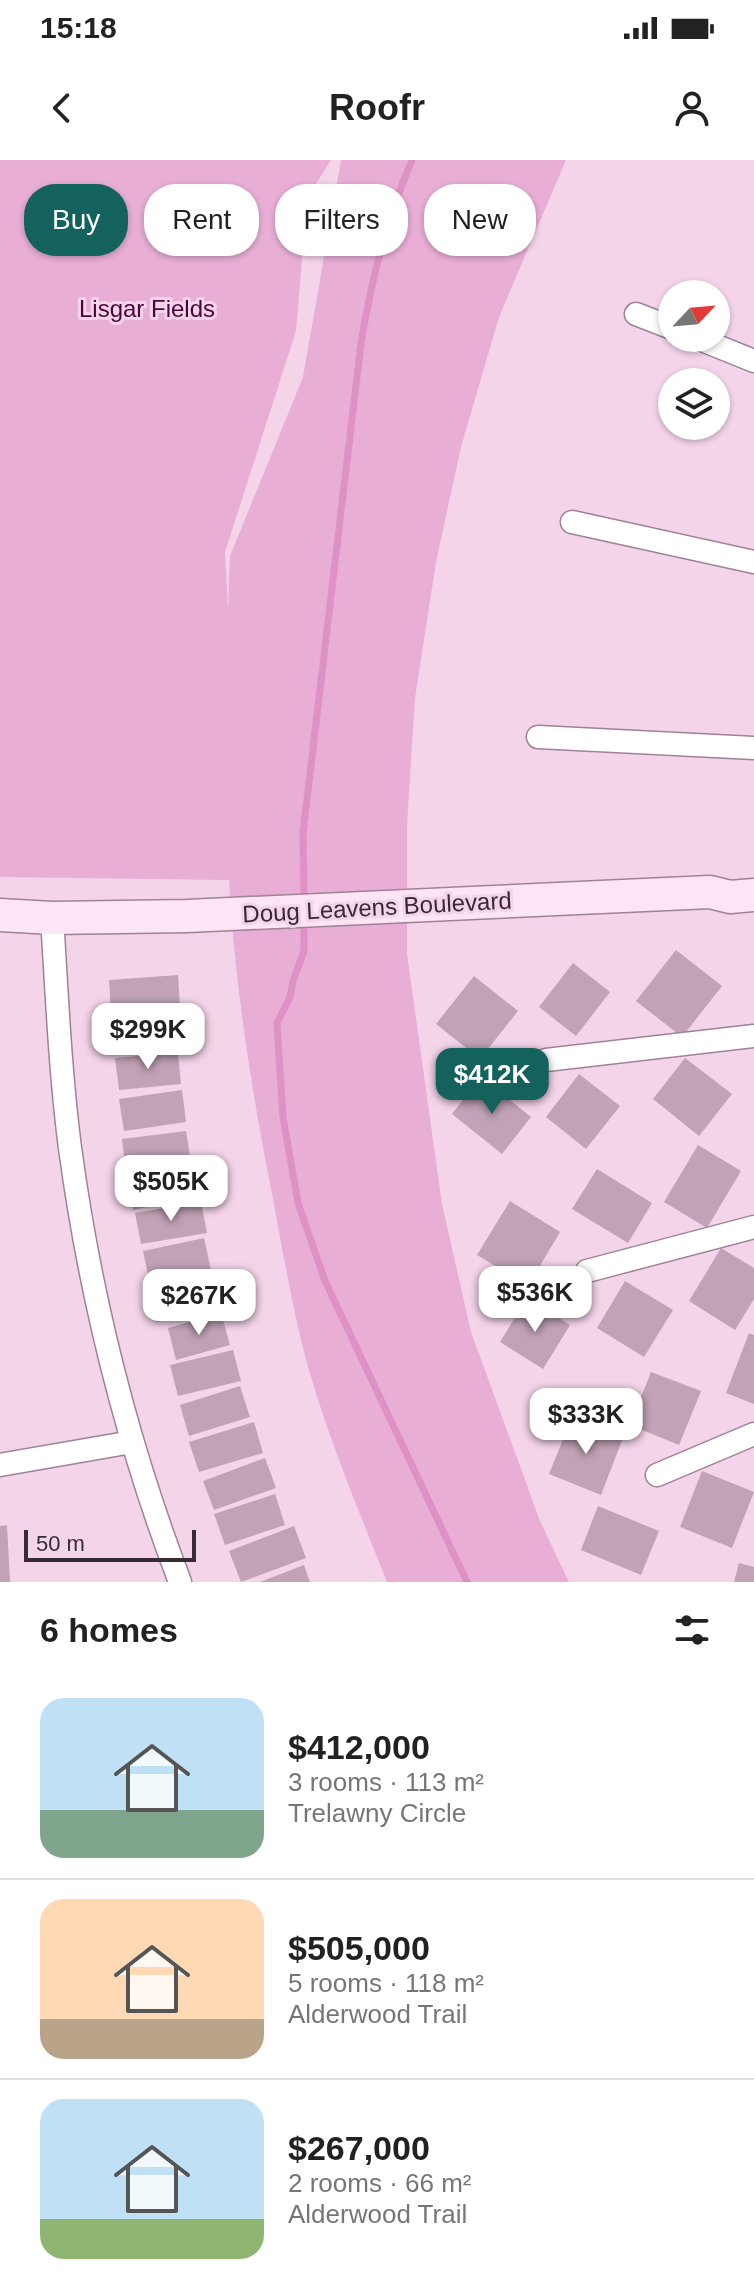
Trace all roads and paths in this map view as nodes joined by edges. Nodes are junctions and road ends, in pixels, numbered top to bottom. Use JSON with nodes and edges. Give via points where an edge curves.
{"nodes":[{"id":1,"x":636,"y":314,"type":"dead end"},
{"id":2,"x":658,"y":323,"type":"edge"},
{"id":3,"x":730,"y":351,"type":"edge"},
{"id":4,"x":754,"y":361,"type":"edge"},
{"id":5,"x":572,"y":522,"type":"dead end"},
{"id":6,"x":754,"y":562,"type":"edge"},
{"id":7,"x":538,"y":737,"type":"dead end"},
{"id":8,"x":754,"y":748,"type":"edge"},
{"id":9,"x":754,"y":895,"type":"edge"},
{"id":10,"x":0,"y":915,"type":"edge"},
{"id":11,"x":52,"y":918,"type":"junction"},
{"id":12,"x":754,"y":1036,"type":"edge"},
{"id":13,"x":546,"y":1060,"type":"dead end"},
{"id":14,"x":754,"y":1227,"type":"edge"},
{"id":15,"x":587,"y":1271,"type":"dead end"},
{"id":16,"x":754,"y":1434,"type":"edge"},
{"id":17,"x":132,"y":1442,"type":"junction"},
{"id":18,"x":0,"y":1465,"type":"edge"},
{"id":19,"x":657,"y":1475,"type":"dead end"},
{"id":20,"x":180,"y":1582,"type":"edge"}],
"edges":[{"from":1,"to":2,"type":"street"},
{"from":3,"to":4,"type":"street"},
{"from":5,"to":6,"type":"street"},
{"from":7,"to":8,"type":"street"},
{"from":9,"to":11,"type":"street","name":"Doug Leavens Boulevard","via":[[710,892]]},
{"from":10,"to":11,"type":"street","name":"Doug Leavens Boulevard"},
{"from":11,"to":17,"type":"street","via":[[58,1030],[78,1199]]},
{"from":12,"to":13,"type":"street"},
{"from":14,"to":15,"type":"street"},
{"from":16,"to":19,"type":"street"},
{"from":17,"to":18,"type":"street"},
{"from":17,"to":20,"type":"street"}]}
